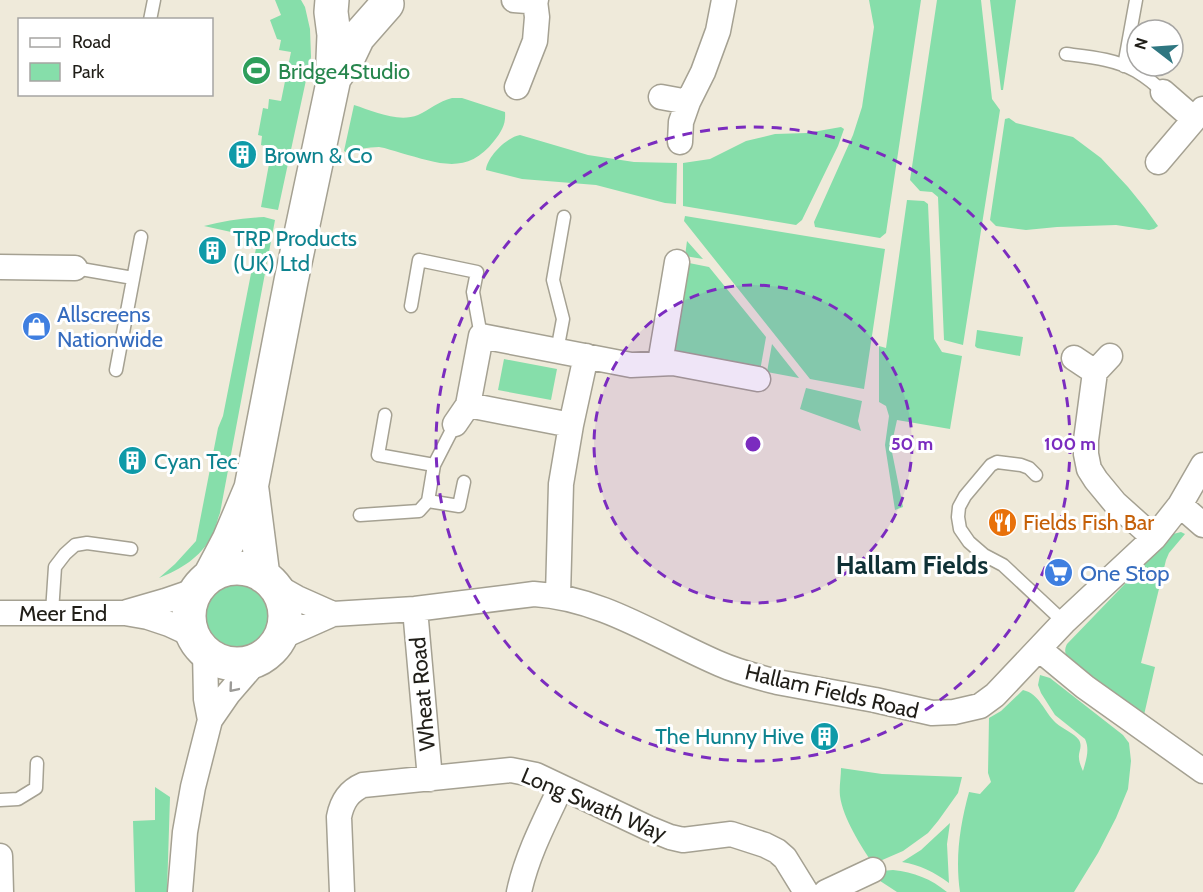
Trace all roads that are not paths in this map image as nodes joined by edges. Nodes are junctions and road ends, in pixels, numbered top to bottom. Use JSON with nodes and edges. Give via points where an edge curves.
{"nodes":[{"id":1,"x":154,"y":0,"type":"edge"},
{"id":2,"x":332,"y":0,"type":"edge"},
{"id":3,"x":342,"y":0,"type":"edge"},
{"id":4,"x":514,"y":0,"type":"edge"},
{"id":5,"x":535,"y":0,"type":"edge"},
{"id":6,"x":724,"y":0,"type":"edge"},
{"id":7,"x":1136,"y":0,"type":"edge"},
{"id":8,"x":390,"y":2,"type":"edge"},
{"id":9,"x":150,"y":18,"type":"edge"},
{"id":10,"x":1066,"y":54,"type":"dead end"},
{"id":11,"x":1124,"y":66,"type":"junction"},
{"id":12,"x":334,"y":78,"type":"junction"},
{"id":13,"x":517,"y":87,"type":"dead end"},
{"id":14,"x":1163,"y":92,"type":"joint"},
{"id":15,"x":661,"y":97,"type":"dead end"},
{"id":16,"x":688,"y":102,"type":"junction"},
{"id":17,"x":1199,"y":114,"type":"edge"},
{"id":18,"x":680,"y":142,"type":"dead end"},
{"id":19,"x":1158,"y":162,"type":"dead end"},
{"id":20,"x":564,"y":217,"type":"dead end"},
{"id":21,"x":141,"y":237,"type":"dead end"},
{"id":22,"x":677,"y":262,"type":"dead end"},
{"id":23,"x":0,"y":267,"type":"edge"},
{"id":24,"x":75,"y":268,"type":"joint"},
{"id":25,"x":133,"y":278,"type":"junction"},
{"id":26,"x":411,"y":306,"type":"dead end"},
{"id":27,"x":481,"y":336,"type":"junction"},
{"id":28,"x":557,"y":351,"type":"junction"},
{"id":29,"x":586,"y":356,"type":"junction"},
{"id":30,"x":1074,"y":358,"type":"dead end"},
{"id":31,"x":660,"y":363,"type":"junction"},
{"id":32,"x":116,"y":370,"type":"dead end"},
{"id":33,"x":758,"y":379,"type":"dead end"},
{"id":34,"x":385,"y":415,"type":"dead end"},
{"id":35,"x":462,"y":415,"type":"junction"},
{"id":36,"x":571,"y":425,"type":"junction"},
{"id":37,"x":434,"y":465,"type":"junction"},
{"id":38,"x":1203,"y":465,"type":"edge"},
{"id":39,"x":1036,"y":475,"type":"dead end"},
{"id":40,"x":464,"y":482,"type":"dead end"},
{"id":41,"x":251,"y":488,"type":"junction"},
{"id":42,"x":428,"y":501,"type":"junction"},
{"id":43,"x":1180,"y":506,"type":"junction"},
{"id":44,"x":360,"y":515,"type":"dead end"},
{"id":45,"x":1203,"y":525,"type":"edge"},
{"id":46,"x":1154,"y":538,"type":"junction"},
{"id":47,"x":131,"y":549,"type":"dead end"},
{"id":48,"x":269,"y":580,"type":"junction"},
{"id":49,"x":203,"y":583,"type":"junction"},
{"id":50,"x":558,"y":596,"type":"junction"},
{"id":51,"x":415,"y":609,"type":"junction"},
{"id":52,"x":52,"y":612,"type":"junction"},
{"id":53,"x":0,"y":613,"type":"edge"},
{"id":54,"x":125,"y":613,"type":"junction"},
{"id":55,"x":333,"y":614,"type":"junction"},
{"id":56,"x":1064,"y":621,"type":"junction"},
{"id":57,"x":199,"y":643,"type":"junction"},
{"id":58,"x":269,"y":648,"type":"junction"},
{"id":59,"x":1039,"y":649,"type":"junction"},
{"id":60,"x":210,"y":720,"type":"junction"},
{"id":61,"x":37,"y":763,"type":"dead end"},
{"id":62,"x":1203,"y":771,"type":"edge"},
{"id":63,"x":430,"y":778,"type":"junction"},
{"id":64,"x":561,"y":787,"type":"junction"},
{"id":65,"x":0,"y":800,"type":"edge"},
{"id":66,"x":0,"y":856,"type":"edge"},
{"id":67,"x":873,"y":870,"type":"dead end"},
{"id":68,"x":1,"y":892,"type":"edge"},
{"id":69,"x":180,"y":892,"type":"edge"},
{"id":70,"x":342,"y":892,"type":"edge"},
{"id":71,"x":519,"y":892,"type":"edge"},
{"id":72,"x":806,"y":892,"type":"edge"},
{"id":73,"x":825,"y":892,"type":"edge"}],
"edges":[{"from":1,"to":9,"type":"lane"},
{"from":2,"to":12,"type":"street"},
{"from":3,"to":8,"type":"street","via":[[372,8]]},
{"from":4,"to":5,"type":"street"},
{"from":5,"to":13,"type":"street","via":[[535,41]]},
{"from":6,"to":16,"type":"street","via":[[718,31]]},
{"from":7,"to":11,"type":"lane"},
{"from":8,"to":12,"type":"street","via":[[358,37]]},
{"from":10,"to":11,"type":"lane"},
{"from":11,"to":14,"type":"lane"},
{"from":12,"to":41,"type":"street"},
{"from":14,"to":17,"type":"street"},
{"from":15,"to":16,"type":"street"},
{"from":16,"to":18,"type":"street"},
{"from":17,"to":19,"type":"street"},
{"from":20,"to":28,"type":"lane","via":[[553,280],[563,319]]},
{"from":21,"to":25,"type":"lane"},
{"from":22,"to":31,"type":"street"},
{"from":23,"to":24,"type":"street"},
{"from":24,"to":25,"type":"lane"},
{"from":25,"to":32,"type":"lane"},
{"from":26,"to":27,"type":"lane","via":[[419,260],[477,272],[473,292]]},
{"from":27,"to":28,"type":"street"},
{"from":27,"to":35,"type":"street"},
{"from":28,"to":29,"type":"street"},
{"from":29,"to":31,"type":"street","via":[[631,365]]},
{"from":29,"to":36,"type":"street"},
{"from":30,"to":46,"type":"street","via":[[1103,364],[1086,440],[1089,469],[1115,504]]},
{"from":31,"to":33,"type":"street"},
{"from":34,"to":37,"type":"lane","via":[[378,455]]},
{"from":35,"to":36,"type":"street"},
{"from":35,"to":37,"type":"lane"},
{"from":36,"to":50,"type":"street","via":[[559,509]]},
{"from":37,"to":42,"type":"lane"},
{"from":38,"to":43,"type":"street","name":"Hallam Fields Road"},
{"from":39,"to":56,"type":"lane","via":[[1021,465],[991,465],[959,507],[960,529],[969,542],[1003,565]]},
{"from":40,"to":42,"type":"lane","via":[[459,506]]},
{"from":41,"to":48,"type":"street"},
{"from":41,"to":49,"type":"street","via":[[229,540]]},
{"from":42,"to":44,"type":"lane","via":[[419,511]]},
{"from":43,"to":45,"type":"street"},
{"from":43,"to":46,"type":"street","name":"Hallam Fields Road"},
{"from":46,"to":56,"type":"street","name":"Hallam Fields Road"},
{"from":47,"to":52,"type":"lane","via":[[75,545],[55,567]]},
{"from":48,"to":49,"type":"street","via":[[251,570],[237,568],[223,570]]},
{"from":48,"to":55,"type":"street","name":"Hallam Fields Road"},
{"from":48,"to":58,"type":"street","via":[[285,611],[284,625]]},
{"from":49,"to":54,"type":"street","name":"Meer End","via":[[165,602]]},
{"from":49,"to":57,"type":"street","via":[[190,605],[189,620]]},
{"from":50,"to":51,"type":"street","name":"Hallam Fields Road","via":[[534,594]]},
{"from":50,"to":59,"type":"street","name":"Hallam Fields Road","via":[[613,614],[722,665],[753,675],[932,713],[980,706]]},
{"from":51,"to":55,"type":"street","name":"Hallam Fields Road"},
{"from":51,"to":63,"type":"street","name":"Wheat Road"},
{"from":52,"to":53,"type":"street","name":"Meer End"},
{"from":52,"to":54,"type":"street","name":"Meer End"},
{"from":54,"to":57,"type":"street","name":"Meer End","via":[[156,620]]},
{"from":55,"to":58,"type":"street","name":"Hallam Fields Road"},
{"from":56,"to":59,"type":"street","name":"Hallam Fields Road"},
{"from":57,"to":58,"type":"street","via":[[217,659],[231,663],[245,663]]},
{"from":57,"to":60,"type":"street"},
{"from":58,"to":60,"type":"street","one_way":true},
{"from":59,"to":62,"type":"street"},
{"from":60,"to":69,"type":"street","via":[[185,832]]},
{"from":61,"to":65,"type":"lane","via":[[36,788],[18,799]]},
{"from":63,"to":64,"type":"street","name":"Long Swath Way","via":[[511,770]]},
{"from":63,"to":70,"type":"street","name":"Long Swath Way","via":[[363,785],[348,795],[339,817]]},
{"from":64,"to":71,"type":"street"},
{"from":64,"to":72,"type":"street","name":"Long Swath Way","via":[[670,837],[683,840],[731,834],[765,845],[785,858]]},
{"from":66,"to":68,"type":"street"},
{"from":67,"to":73,"type":"street"}]}
